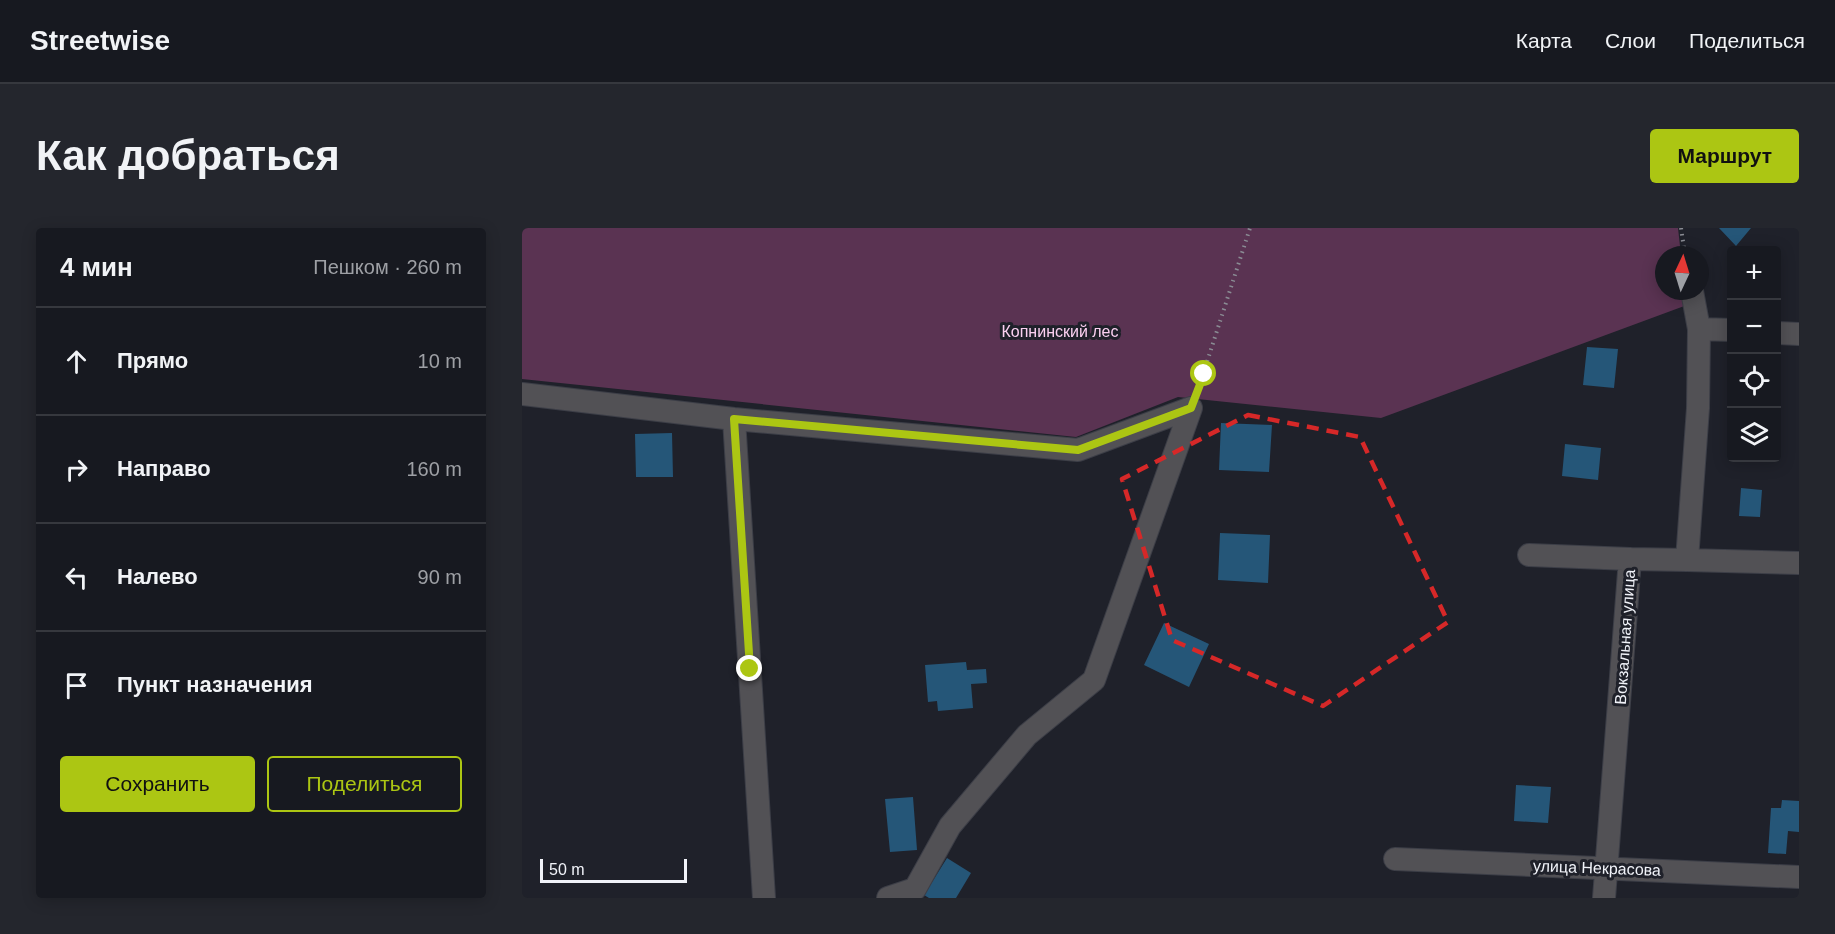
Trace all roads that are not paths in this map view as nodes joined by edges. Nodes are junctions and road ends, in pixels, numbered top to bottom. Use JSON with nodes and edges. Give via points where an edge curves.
{"nodes":[{"id":1,"x":1694,"y":300,"type":"edge"},
{"id":2,"x":1699,"y":328,"type":"junction"},
{"id":3,"x":1727,"y":330,"type":"edge"},
{"id":4,"x":1781,"y":333,"type":"edge"},
{"id":5,"x":1799,"y":334,"type":"edge"},
{"id":6,"x":522,"y":394,"type":"edge"},
{"id":7,"x":734,"y":419,"type":"junction"},
{"id":8,"x":1529,"y":555,"type":"dead end"},
{"id":9,"x":1630,"y":559,"type":"junction"},
{"id":10,"x":1687,"y":560,"type":"junction"},
{"id":11,"x":1799,"y":563,"type":"edge"},
{"id":12,"x":1395,"y":860,"type":"dead end"},
{"id":13,"x":1607,"y":868,"type":"junction"},
{"id":14,"x":1799,"y":877,"type":"edge"},
{"id":15,"x":764,"y":898,"type":"edge"},
{"id":16,"x":888,"y":898,"type":"edge"},
{"id":17,"x":1604,"y":898,"type":"edge"}],
"edges":[{"from":1,"to":2,"type":"street"},
{"from":2,"to":3,"type":"street"},
{"from":2,"to":10,"type":"street","via":[[1698,408]]},
{"from":4,"to":5,"type":"street"},
{"from":6,"to":7,"type":"street"},
{"from":7,"to":15,"type":"street"},
{"from":7,"to":16,"type":"street","via":[[1078,450],[1191,408],[1094,680],[1027,735],[950,826],[915,889]]},
{"from":8,"to":9,"type":"street"},
{"from":9,"to":10,"type":"street","name":"Вокзальная улица"},
{"from":9,"to":13,"type":"street","name":"Вокзальная улица"},
{"from":10,"to":11,"type":"street","name":"Вокзальная улица"},
{"from":12,"to":13,"type":"street","name":"улица Некрасова"},
{"from":13,"to":14,"type":"street","name":"улица Некрасова"},
{"from":13,"to":17,"type":"street","name":"Вокзальная улица"}]}
